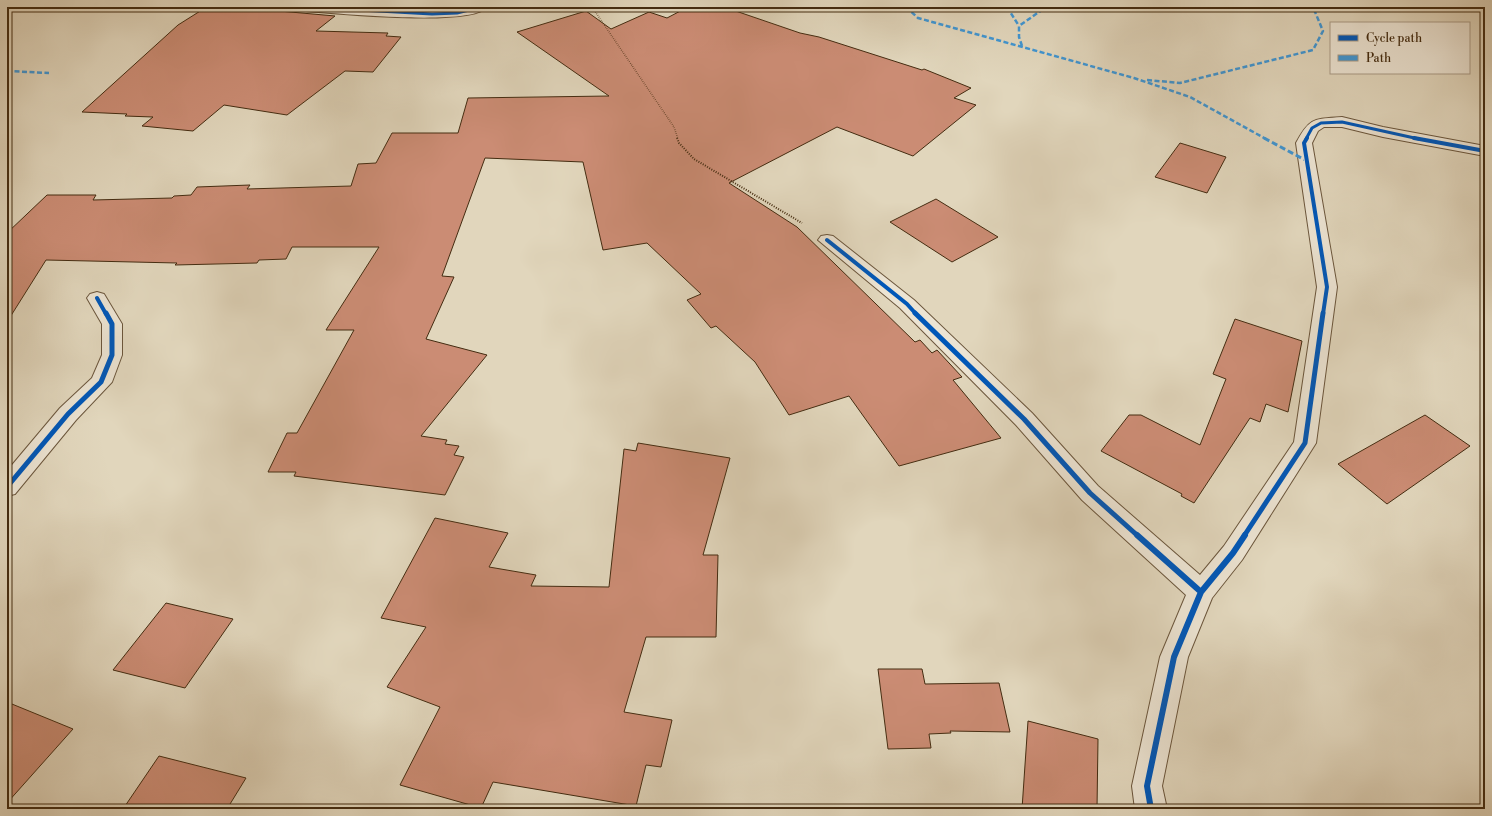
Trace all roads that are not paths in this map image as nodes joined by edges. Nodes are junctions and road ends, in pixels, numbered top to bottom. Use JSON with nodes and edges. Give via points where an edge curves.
{"nodes":[{"id":1,"x":306,"y":7,"type":"edge"},
{"id":2,"x":481,"y":7,"type":"edge"},
{"id":3,"x":1485,"y":151,"type":"edge"},
{"id":4,"x":827,"y":240,"type":"road end"},
{"id":5,"x":97,"y":298,"type":"dead end"},
{"id":6,"x":7,"y":487,"type":"edge"},
{"id":7,"x":1201,"y":592,"type":"junction"},
{"id":8,"x":1151,"y":809,"type":"edge"}],
"edges":[{"from":1,"to":2,"type":"street","via":[[453,14]]},
{"from":3,"to":7,"type":"street","via":[[1342,122],[1321,124],[1312,128],[1304,143],[1327,287],[1305,443],[1233,553]]},
{"from":4,"to":7,"type":"street","via":[[907,304],[1024,419],[1090,493]]},
{"from":5,"to":6,"type":"street","via":[[112,324],[112,355],[101,382],[68,414]]},
{"from":7,"to":8,"type":"street","via":[[1174,657],[1147,786]]}]}
